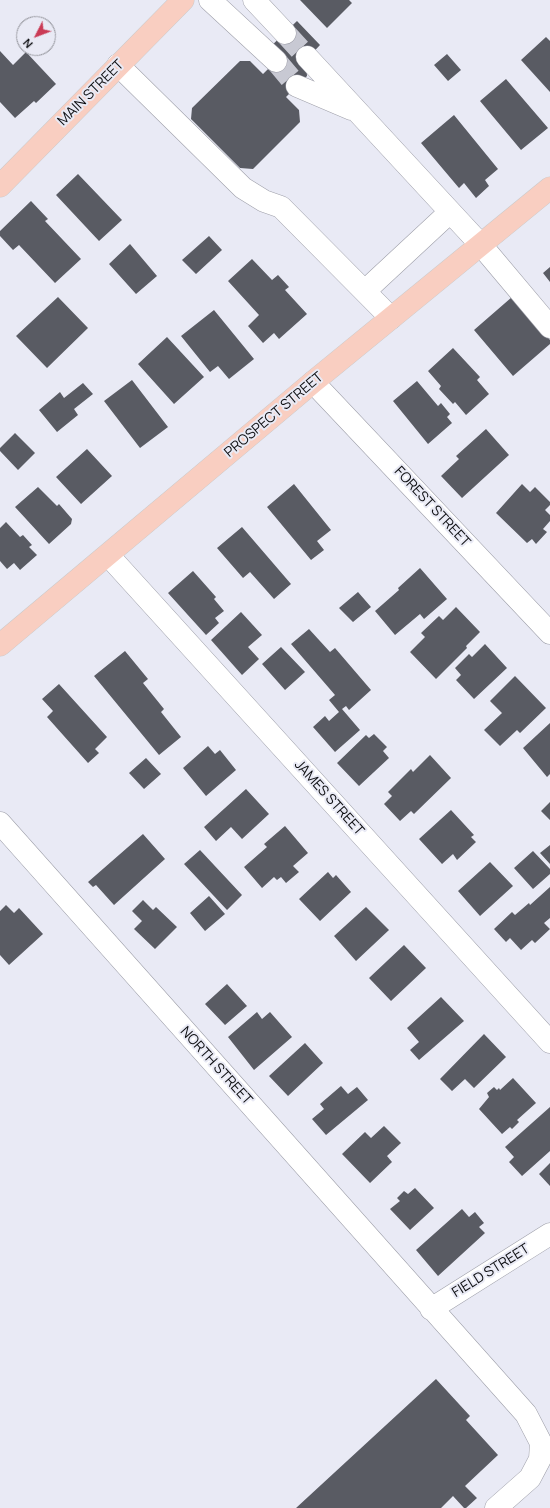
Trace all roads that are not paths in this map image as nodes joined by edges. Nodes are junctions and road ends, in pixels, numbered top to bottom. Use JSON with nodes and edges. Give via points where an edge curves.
{"nodes":[{"id":1,"x":183,"y":0,"type":"edge"},
{"id":2,"x":210,"y":0,"type":"edge"},
{"id":3,"x":254,"y":0,"type":"edge"},
{"id":4,"x":285,"y":34,"type":"tunnel mouth"},
{"id":5,"x":308,"y":58,"type":"tunnel mouth"},
{"id":6,"x":276,"y":61,"type":"tunnel mouth"},
{"id":7,"x":118,"y":65,"type":"junction"},
{"id":8,"x":297,"y":86,"type":"tunnel mouth"},
{"id":9,"x":356,"y":110,"type":"junction"},
{"id":10,"x":0,"y":186,"type":"edge"},
{"id":11,"x":550,"y":188,"type":"edge"},
{"id":12,"x":450,"y":212,"type":"junction"},
{"id":13,"x":481,"y":245,"type":"junction"},
{"id":14,"x":365,"y":291,"type":"junction"},
{"id":15,"x":392,"y":318,"type":"junction"},
{"id":16,"x":550,"y":327,"type":"edge"},
{"id":17,"x":313,"y":382,"type":"junction"},
{"id":18,"x":108,"y":555,"type":"junction"},
{"id":19,"x":550,"y":633,"type":"edge"},
{"id":20,"x":0,"y":645,"type":"edge"},
{"id":21,"x":0,"y":824,"type":"edge"},
{"id":22,"x":550,"y":1042,"type":"edge"},
{"id":23,"x":550,"y":1234,"type":"edge"},
{"id":24,"x":431,"y":1309,"type":"junction"},
{"id":25,"x":496,"y":1508,"type":"edge"}],
"edges":[{"from":1,"to":7,"type":"main road","name":"MAIN STREET"},
{"from":2,"to":6,"type":"street"},
{"from":3,"to":4,"type":"street"},
{"from":5,"to":9,"type":"street"},
{"from":7,"to":10,"type":"main road","name":"MAIN STREET"},
{"from":7,"to":14,"type":"street","via":[[243,188],[264,201],[281,207]]},
{"from":8,"to":9,"type":"street"},
{"from":9,"to":12,"type":"street"},
{"from":11,"to":13,"type":"main road","name":"PROSPECT STREET"},
{"from":12,"to":13,"type":"street"},
{"from":12,"to":14,"type":"street"},
{"from":13,"to":15,"type":"main road","name":"PROSPECT STREET"},
{"from":13,"to":16,"type":"street"},
{"from":14,"to":15,"type":"street"},
{"from":15,"to":17,"type":"main road","name":"PROSPECT STREET"},
{"from":17,"to":18,"type":"main road","name":"PROSPECT STREET"},
{"from":17,"to":19,"type":"street","name":"FOREST STREET"},
{"from":18,"to":20,"type":"main road","name":"PROSPECT STREET"},
{"from":18,"to":22,"type":"street","name":"JAMES STREET"},
{"from":21,"to":24,"type":"street","name":"NORTH STREET"},
{"from":23,"to":24,"type":"street","name":"FIELD STREET"},
{"from":24,"to":25,"type":"street","name":"NORTH STREET","via":[[526,1414],[541,1443],[540,1459],[530,1478]]}]}
